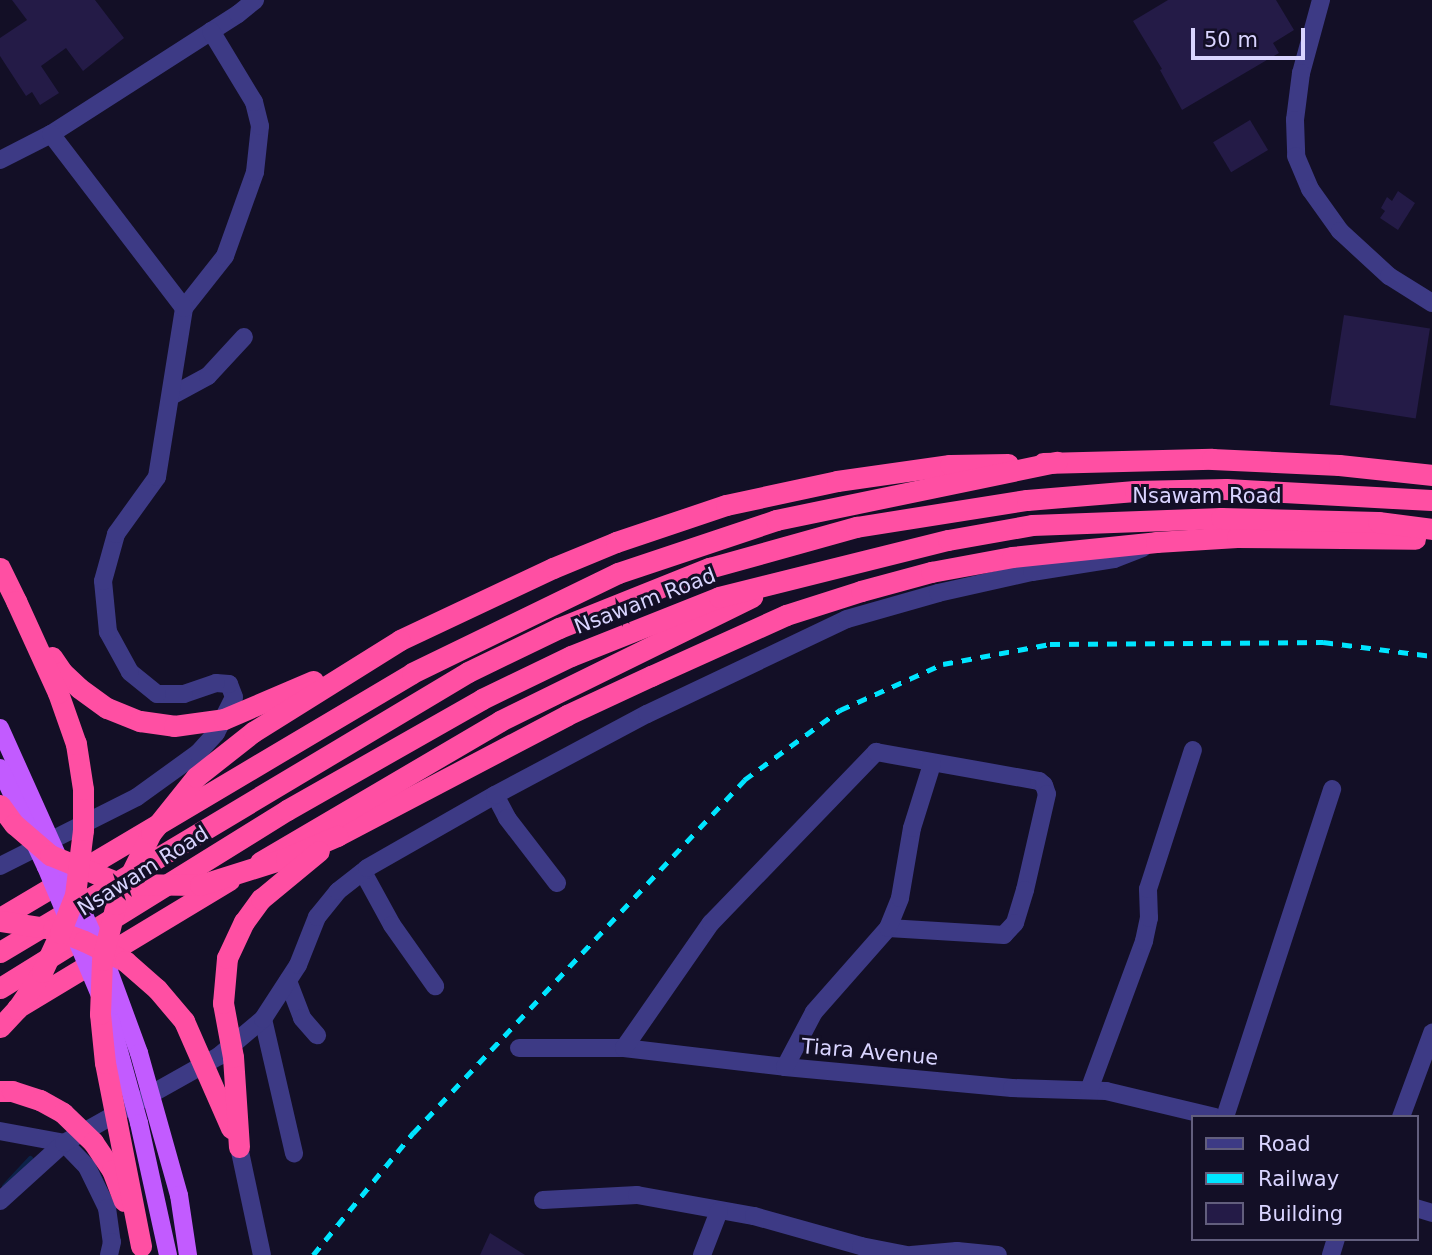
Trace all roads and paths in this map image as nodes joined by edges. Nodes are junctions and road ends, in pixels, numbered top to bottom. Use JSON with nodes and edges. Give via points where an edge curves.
{"nodes":[{"id":1,"x":255,"y":0,"type":"edge"},
{"id":2,"x":1321,"y":0,"type":"edge"},
{"id":3,"x":211,"y":31,"type":"junction"},
{"id":4,"x":51,"y":134,"type":"junction"},
{"id":5,"x":0,"y":160,"type":"edge"},
{"id":6,"x":1432,"y":303,"type":"edge"},
{"id":7,"x":184,"y":308,"type":"junction"},
{"id":8,"x":244,"y":337,"type":"dead end"},
{"id":9,"x":171,"y":396,"type":"junction"},
{"id":10,"x":1057,"y":462,"type":"junction"},
{"id":11,"x":1432,"y":475,"type":"edge"},
{"id":12,"x":1432,"y":500,"type":"edge"},
{"id":13,"x":1432,"y":529,"type":"edge"},
{"id":14,"x":1432,"y":540,"type":"edge"},
{"id":15,"x":1156,"y":542,"type":"junction"},
{"id":16,"x":0,"y":568,"type":"edge"},
{"id":17,"x":773,"y":586,"type":"junction"},
{"id":18,"x":16,"y":601,"type":"junction"},
{"id":19,"x":400,"y":640,"type":"junction"},
{"id":20,"x":0,"y":728,"type":"edge"},
{"id":21,"x":1194,"y":750,"type":"dead end"},
{"id":22,"x":932,"y":764,"type":"junction"},
{"id":23,"x":0,"y":768,"type":"edge"},
{"id":24,"x":1332,"y":789,"type":"dead end"},
{"id":25,"x":495,"y":795,"type":"junction"},
{"id":26,"x":0,"y":805,"type":"edge"},
{"id":27,"x":337,"y":836,"type":"junction"},
{"id":28,"x":0,"y":866,"type":"edge"},
{"id":29,"x":363,"y":872,"type":"junction"},
{"id":30,"x":557,"y":883,"type":"dead end"},
{"id":31,"x":0,"y":919,"type":"edge"},
{"id":32,"x":888,"y":928,"type":"junction"},
{"id":33,"x":0,"y":952,"type":"edge"},
{"id":34,"x":288,"y":981,"type":"junction"},
{"id":35,"x":435,"y":986,"type":"dead end"},
{"id":36,"x":0,"y":988,"type":"edge"},
{"id":37,"x":0,"y":1018,"type":"edge"},
{"id":38,"x":263,"y":1019,"type":"junction"},
{"id":39,"x":0,"y":1027,"type":"edge"},
{"id":40,"x":1432,"y":1033,"type":"edge"},
{"id":41,"x":317,"y":1035,"type":"dead end"},
{"id":42,"x":519,"y":1048,"type":"dead end"},
{"id":43,"x":624,"y":1048,"type":"junction"},
{"id":44,"x":785,"y":1067,"type":"junction"},
{"id":45,"x":1089,"y":1090,"type":"junction"},
{"id":46,"x":0,"y":1091,"type":"edge"},
{"id":47,"x":1207,"y":1115,"type":"edge"},
{"id":48,"x":1226,"y":1115,"type":"edge"},
{"id":49,"x":1402,"y":1115,"type":"edge"},
{"id":50,"x":0,"y":1131,"type":"edge"},
{"id":51,"x":64,"y":1143,"type":"junction"},
{"id":52,"x":239,"y":1147,"type":"junction"},
{"id":53,"x":293,"y":1153,"type":"dead end"},
{"id":54,"x":543,"y":1200,"type":"dead end"},
{"id":55,"x":0,"y":1201,"type":"edge"},
{"id":56,"x":719,"y":1211,"type":"junction"},
{"id":57,"x":142,"y":1251,"type":"edge"},
{"id":58,"x":956,"y":1253,"type":"edge"},
{"id":59,"x":109,"y":1255,"type":"edge"},
{"id":60,"x":168,"y":1255,"type":"edge"},
{"id":61,"x":188,"y":1255,"type":"edge"},
{"id":62,"x":262,"y":1255,"type":"edge"},
{"id":63,"x":702,"y":1255,"type":"edge"},
{"id":64,"x":909,"y":1255,"type":"edge"},
{"id":65,"x":998,"y":1255,"type":"edge"}],
"edges":[{"from":1,"to":3,"type":"street"},
{"from":2,"to":6,"type":"street","via":[[1301,73],[1296,156],[1310,189],[1340,231],[1389,276]]},
{"from":3,"to":4,"type":"street"},
{"from":3,"to":7,"type":"street","via":[[254,102],[260,126],[255,172],[225,256]]},
{"from":4,"to":5,"type":"street"},
{"from":4,"to":7,"type":"street"},
{"from":7,"to":9,"type":"street"},
{"from":8,"to":9,"type":"street","via":[[208,376]]},
{"from":9,"to":28,"type":"street","via":[[157,477],[116,534],[103,581],[108,632],[130,672],[157,694],[184,694],[216,683],[229,684],[234,697],[216,733],[198,753],[137,797]]},
{"from":10,"to":11,"type":"highway","via":[[1212,458]]},
{"from":10,"to":19,"type":"highway","via":[[950,465],[837,481],[726,505],[553,568]]},
{"from":10,"to":31,"type":"highway","via":[[776,520],[618,573],[412,673]]},
{"from":12,"to":33,"type":"highway","name":"Nsawam Road","via":[[1226,489],[1027,500],[856,527],[709,568],[559,628],[468,672]]},
{"from":13,"to":17,"type":"highway","name":"Nsawam Road","via":[[1378,522],[1221,518],[1032,525],[948,540]]},
{"from":14,"to":15,"type":"highway","via":[[1237,537]]},
{"from":15,"to":25,"type":"street","via":[[1114,559],[938,593],[847,619],[647,714]]},
{"from":15,"to":27,"type":"highway","via":[[1012,557],[930,572],[786,615],[567,715]]},
{"from":16,"to":18,"type":"highway"},
{"from":17,"to":36,"type":"highway","name":"Nsawam Road","via":[[719,597],[646,625],[482,699],[287,810]]},
{"from":17,"to":37,"type":"highway","via":[[500,721]]},
{"from":18,"to":19,"type":"highway","bridge":true,"via":[[62,673],[79,688],[107,708],[140,722],[174,726],[224,719],[269,702]]},
{"from":18,"to":39,"type":"highway","bridge":true,"via":[[76,744],[83,830],[75,895],[60,933],[42,972]]},
{"from":19,"to":57,"type":"highway","bridge":true,"via":[[253,732],[196,777],[151,834],[116,904],[102,960],[100,1014],[105,1063]]},
{"from":20,"to":61,"type":"main road","bridge":true,"via":[[109,971],[139,1053],[179,1195]]},
{"from":21,"to":45,"type":"street","via":[[1148,888],[1144,941]]},
{"from":22,"to":32,"type":"street","via":[[912,828],[900,898]]},
{"from":22,"to":32,"type":"street","via":[[1044,785],[1047,794],[1025,890],[1015,923],[1004,935]]},
{"from":22,"to":43,"type":"street","via":[[888,752],[876,752],[865,761],[711,923]]},
{"from":23,"to":60,"type":"main road","bridge":true,"via":[[111,1022]]},
{"from":24,"to":48,"type":"street"},
{"from":25,"to":29,"type":"street"},
{"from":25,"to":30,"type":"street"},
{"from":26,"to":27,"type":"highway","bridge":true,"via":[[13,824],[50,855],[121,884],[200,885],[286,858]]},
{"from":27,"to":52,"type":"highway","bridge":true,"via":[[261,899],[227,958],[223,1003],[233,1057]]},
{"from":29,"to":34,"type":"street","via":[[338,891],[317,916]]},
{"from":29,"to":35,"type":"street","via":[[392,925]]},
{"from":31,"to":52,"type":"highway","bridge":true,"via":[[53,929],[84,941],[125,961],[157,989],[184,1021]]},
{"from":32,"to":44,"type":"street","via":[[814,1012]]},
{"from":34,"to":38,"type":"street"},
{"from":34,"to":41,"type":"street","via":[[302,1018]]},
{"from":38,"to":51,"type":"street","via":[[219,1056]]},
{"from":38,"to":53,"type":"street"},
{"from":40,"to":49,"type":"street"},
{"from":42,"to":43,"type":"street","name":"Tiara Avenue"},
{"from":43,"to":44,"type":"street","name":"Tiara Avenue"},
{"from":44,"to":45,"type":"street","name":"Tiara Avenue","via":[[1012,1088]]},
{"from":45,"to":47,"type":"street","name":"Tiara Avenue"},
{"from":46,"to":57,"type":"highway","bridge":true,"via":[[40,1100],[63,1113],[93,1142],[112,1170]]},
{"from":50,"to":51,"type":"street"},
{"from":51,"to":55,"type":"street"},
{"from":51,"to":59,"type":"street","via":[[87,1167],[107,1208],[112,1242]]},
{"from":52,"to":62,"type":"street"},
{"from":54,"to":56,"type":"street","via":[[637,1195]]},
{"from":56,"to":63,"type":"street"},
{"from":56,"to":64,"type":"street"},
{"from":58,"to":64,"type":"street"},
{"from":58,"to":65,"type":"street"}]}
